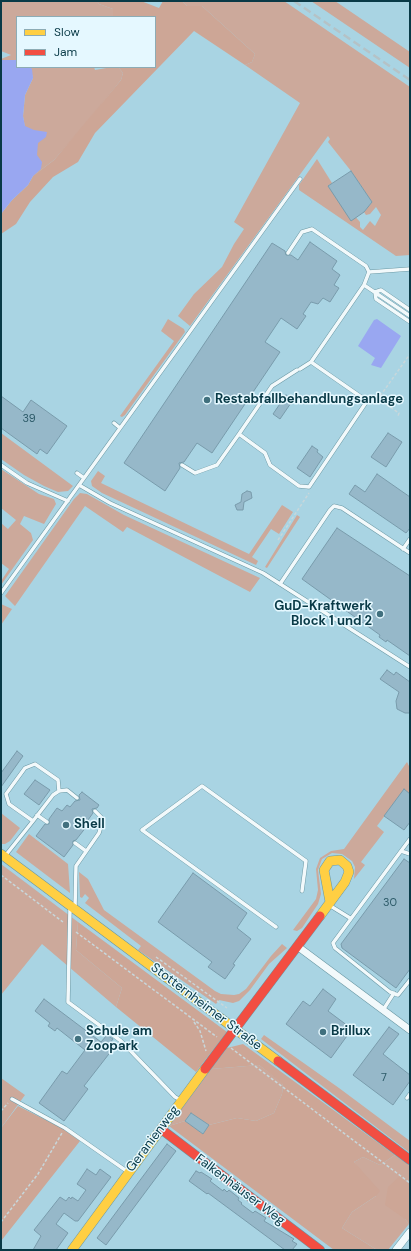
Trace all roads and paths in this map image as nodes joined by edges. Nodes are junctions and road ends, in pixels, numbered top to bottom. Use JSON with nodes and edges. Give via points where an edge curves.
{"nodes":[{"id":1,"x":300,"y":179,"type":"dead end"},
{"id":2,"x":288,"y":253,"type":"dead end"},
{"id":3,"x":410,"y":269,"type":"edge"},
{"id":4,"x":369,"y":272,"type":"junction"},
{"id":5,"x":364,"y":285,"type":"junction"},
{"id":6,"x":375,"y":292,"type":"junction"},
{"id":7,"x":410,"y":310,"type":"edge"},
{"id":8,"x":410,"y":316,"type":"edge"},
{"id":9,"x":410,"y":322,"type":"edge"},
{"id":10,"x":410,"y":354,"type":"edge"},
{"id":11,"x":311,"y":362,"type":"junction"},
{"id":12,"x":378,"y":399,"type":"junction"},
{"id":13,"x":367,"y":400,"type":"junction"},
{"id":14,"x":398,"y":416,"type":"dead end"},
{"id":15,"x":114,"y":423,"type":"dead end"},
{"id":16,"x":120,"y":428,"type":"junction"},
{"id":17,"x":239,"y":434,"type":"junction"},
{"id":18,"x":182,"y":465,"type":"dead end"},
{"id":19,"x":1,"y":466,"type":"edge"},
{"id":20,"x":77,"y":473,"type":"dead end"},
{"id":21,"x":84,"y":478,"type":"junction"},
{"id":22,"x":79,"y":485,"type":"junction"},
{"id":23,"x":309,"y":487,"type":"junction"},
{"id":24,"x":68,"y":501,"type":"junction"},
{"id":25,"x":410,"y":539,"type":"edge"},
{"id":26,"x":278,"y":540,"type":"dead end"},
{"id":27,"x":403,"y":549,"type":"junction"},
{"id":28,"x":410,"y":554,"type":"edge"},
{"id":29,"x":280,"y":584,"type":"junction"},
{"id":30,"x":1,"y":593,"type":"edge"},
{"id":31,"x":410,"y":667,"type":"edge"},
{"id":32,"x":59,"y":791,"type":"junction"},
{"id":33,"x":77,"y":798,"type":"dead end"},
{"id":34,"x":95,"y":811,"type":"dead end"},
{"id":35,"x":37,"y":815,"type":"junction"},
{"id":36,"x":33,"y":821,"type":"junction"},
{"id":37,"x":47,"y":822,"type":"dead end"},
{"id":38,"x":410,"y":839,"type":"edge"},
{"id":39,"x":75,"y":843,"type":"dead end"},
{"id":40,"x":86,"y":851,"type":"junction"},
{"id":41,"x":401,"y":851,"type":"junction"},
{"id":42,"x":410,"y":854,"type":"edge"},
{"id":43,"x":3,"y":856,"type":"edge"},
{"id":44,"x":1,"y":875,"type":"edge"},
{"id":45,"x":302,"y":891,"type":"dead end"},
{"id":46,"x":329,"y":903,"type":"joint"},
{"id":47,"x":73,"y":908,"type":"junction"},
{"id":48,"x":350,"y":918,"type":"junction"},
{"id":49,"x":276,"y":927,"type":"dead end"},
{"id":50,"x":70,"y":928,"type":"junction"},
{"id":51,"x":297,"y":946,"type":"junction"},
{"id":52,"x":151,"y":954,"type":"dead end"},
{"id":53,"x":410,"y":980,"type":"edge"},
{"id":54,"x":394,"y":994,"type":"junction"},
{"id":55,"x":227,"y":1008,"type":"dead end"},
{"id":56,"x":383,"y":1010,"type":"junction"},
{"id":57,"x":193,"y":1020,"type":"junction"},
{"id":58,"x":235,"y":1028,"type":"junction"},
{"id":59,"x":410,"y":1030,"type":"edge"},
{"id":60,"x":224,"y":1043,"type":"junction"},
{"id":61,"x":208,"y":1065,"type":"junction"},
{"id":62,"x":410,"y":1094,"type":"edge"},
{"id":63,"x":407,"y":1098,"type":"dead end"},
{"id":64,"x":12,"y":1099,"type":"joint"},
{"id":65,"x":182,"y":1101,"type":"junction"},
{"id":66,"x":1,"y":1111,"type":"edge"},
{"id":67,"x":65,"y":1128,"type":"junction"},
{"id":68,"x":161,"y":1129,"type":"junction"},
{"id":69,"x":410,"y":1160,"type":"edge"},
{"id":70,"x":128,"y":1173,"type":"junction"},
{"id":71,"x":410,"y":1183,"type":"edge"},
{"id":72,"x":1,"y":1222,"type":"edge"},
{"id":73,"x":410,"y":1232,"type":"edge"},
{"id":74,"x":72,"y":1250,"type":"edge"},
{"id":75,"x":320,"y":1250,"type":"edge"},
{"id":76,"x":396,"y":1250,"type":"edge"}],
"edges":[{"from":1,"to":16,"type":"lane"},
{"from":2,"to":4,"type":"lane","via":[[302,232],[312,230],[366,266]]},
{"from":3,"to":4,"type":"lane"},
{"from":4,"to":5,"type":"lane"},
{"from":5,"to":6,"type":"lane"},
{"from":5,"to":11,"type":"lane"},
{"from":6,"to":7,"type":"lane","via":[[381,290]]},
{"from":6,"to":8,"type":"lane"},
{"from":6,"to":9,"type":"lane","via":[[376,299]]},
{"from":10,"to":12,"type":"path"},
{"from":11,"to":13,"type":"lane"},
{"from":11,"to":17,"type":"lane","via":[[272,386]]},
{"from":12,"to":13,"type":"path"},
{"from":12,"to":14,"type":"path","via":[[399,413]]},
{"from":13,"to":23,"type":"lane"},
{"from":15,"to":16,"type":"lane"},
{"from":16,"to":21,"type":"lane"},
{"from":17,"to":18,"type":"lane","via":[[217,465],[195,473]]},
{"from":17,"to":23,"type":"lane","via":[[265,453],[270,465],[299,486]]},
{"from":19,"to":24,"type":"lane","via":[[27,483]]},
{"from":20,"to":21,"type":"lane"},
{"from":21,"to":22,"type":"lane"},
{"from":22,"to":24,"type":"lane"},
{"from":22,"to":29,"type":"lane","via":[[110,503],[263,573]]},
{"from":23,"to":26,"type":"path","via":[[309,493]]},
{"from":24,"to":30,"type":"lane"},
{"from":25,"to":27,"type":"lane"},
{"from":27,"to":28,"type":"lane"},
{"from":27,"to":29,"type":"lane","via":[[340,506],[334,506]]},
{"from":29,"to":31,"type":"lane"},
{"from":32,"to":33,"type":"lane","via":[[66,790]]},
{"from":32,"to":35,"type":"lane"},
{"from":32,"to":36,"type":"lane","via":[[58,780],[38,765],[32,764],[25,768],[7,791],[6,798],[9,804]]},
{"from":34,"to":40,"type":"lane","via":[[102,818],[102,823],[99,833]]},
{"from":35,"to":36,"type":"lane"},
{"from":35,"to":37,"type":"lane"},
{"from":36,"to":43,"type":"lane"},
{"from":38,"to":41,"type":"lane"},
{"from":39,"to":40,"type":"lane"},
{"from":40,"to":47,"type":"lane","via":[[76,866]]},
{"from":41,"to":42,"type":"lane"},
{"from":41,"to":48,"type":"lane"},
{"from":43,"to":47,"type":"street","name":"Stotternheimer Straße"},
{"from":44,"to":50,"type":"path"},
{"from":45,"to":49,"type":"lane","via":[[306,861],[202,786],[142,830]]},
{"from":46,"to":48,"type":"lane"},
{"from":46,"to":51,"type":"street","name":"Geranienweg"},
{"from":47,"to":50,"type":"lane"},
{"from":47,"to":58,"type":"street","name":"Stotternheimer Straße"},
{"from":48,"to":54,"type":"lane","via":[[334,939],[335,948]]},
{"from":50,"to":57,"type":"path"},
{"from":50,"to":65,"type":"lane","via":[[68,1002],[121,1041],[175,1097]]},
{"from":51,"to":56,"type":"street"},
{"from":51,"to":58,"type":"street","name":"Geranienweg"},
{"from":52,"to":55,"type":"path"},
{"from":53,"to":54,"type":"lane","via":[[398,994]]},
{"from":54,"to":56,"type":"lane"},
{"from":56,"to":59,"type":"street"},
{"from":57,"to":60,"type":"path"},
{"from":57,"to":61,"type":"path","via":[[206,1048]]},
{"from":58,"to":60,"type":"street","name":"Geranienweg"},
{"from":58,"to":69,"type":"street","name":"Stotternheimer Straße"},
{"from":60,"to":61,"type":"street","name":"Geranienweg"},
{"from":60,"to":71,"type":"path"},
{"from":61,"to":65,"type":"street","name":"Geranienweg"},
{"from":62,"to":63,"type":"lane"},
{"from":64,"to":66,"type":"path"},
{"from":64,"to":67,"type":"lane"},
{"from":65,"to":68,"type":"street","name":"Geranienweg"},
{"from":67,"to":70,"type":"lane"},
{"from":67,"to":72,"type":"path","via":[[38,1174]]},
{"from":68,"to":70,"type":"street","name":"Geranienweg"},
{"from":68,"to":75,"type":"street","name":"Falkenhäuser Weg"},
{"from":70,"to":74,"type":"street","name":"Geranienweg"},
{"from":73,"to":76,"type":"street"}]}
